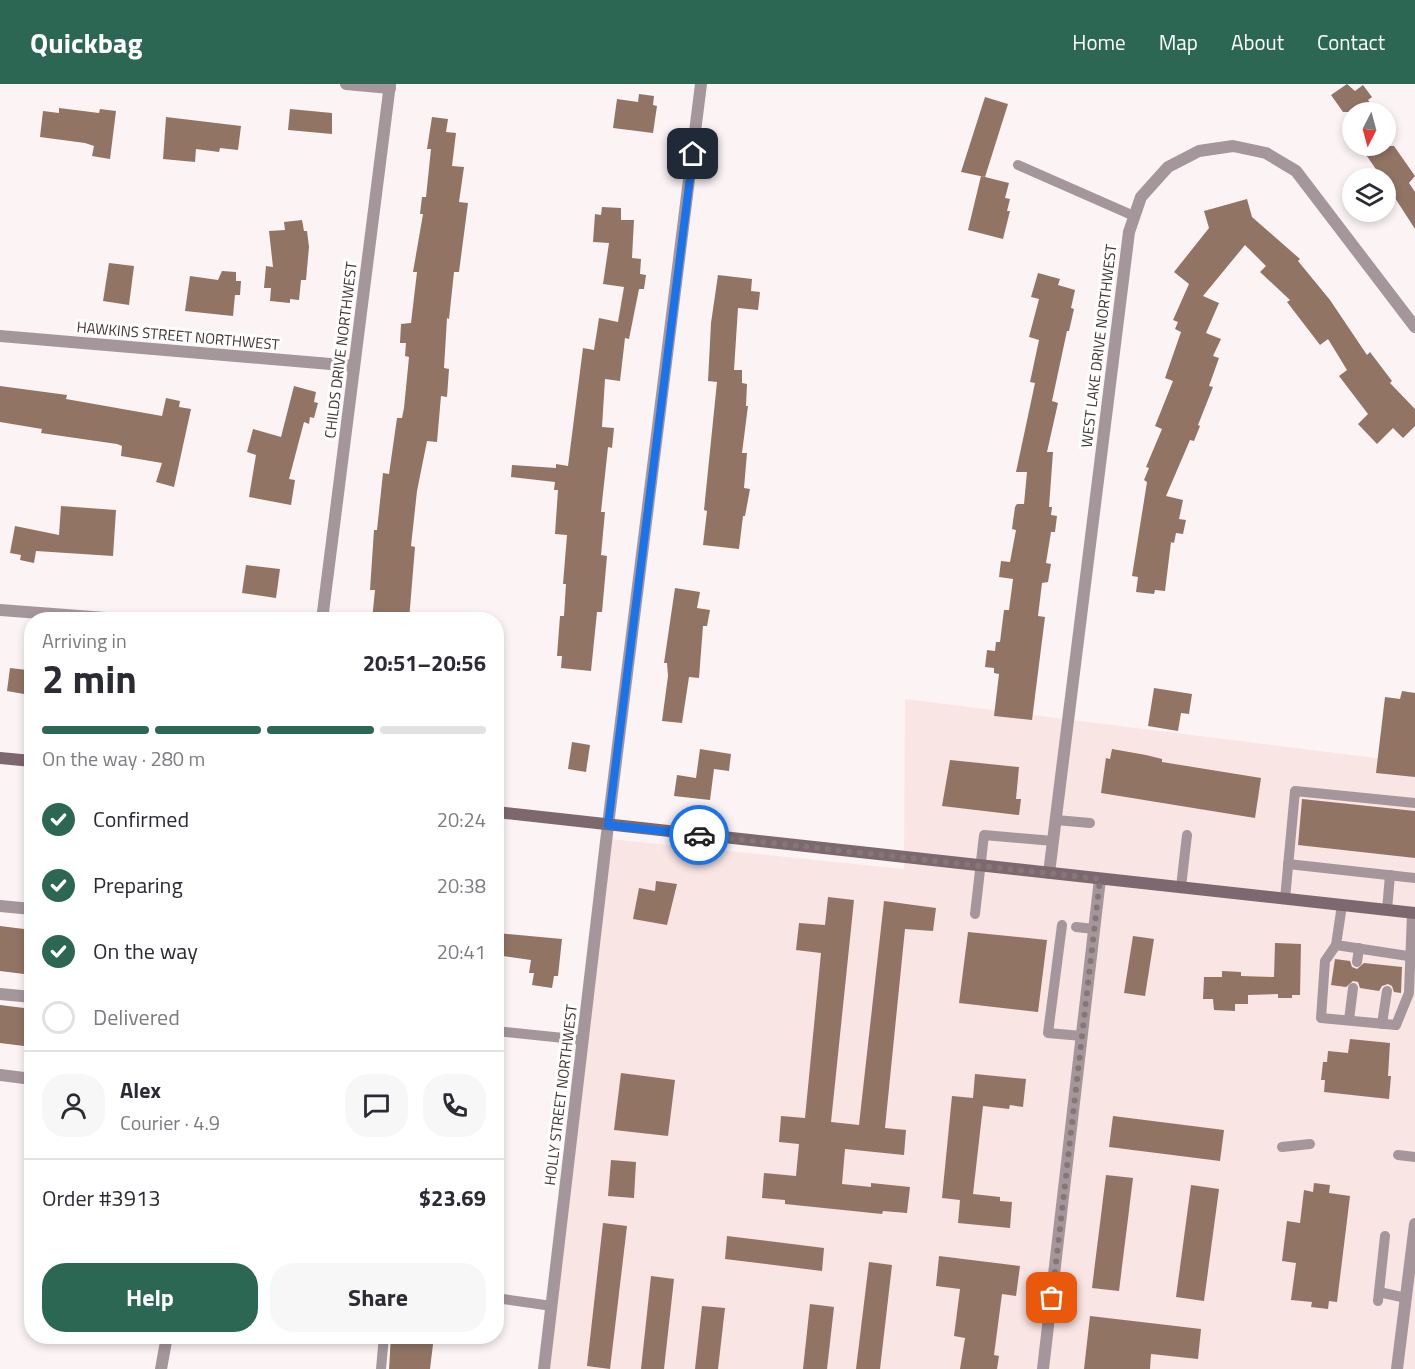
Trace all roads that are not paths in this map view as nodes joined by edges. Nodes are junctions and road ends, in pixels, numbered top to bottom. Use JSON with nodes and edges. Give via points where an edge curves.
{"nodes":[{"id":1,"x":346,"y":84,"type":"edge"},
{"id":2,"x":701,"y":84,"type":"edge"},
{"id":3,"x":390,"y":86,"type":"edge"},
{"id":4,"x":1018,"y":165,"type":"dead end"},
{"id":5,"x":1134,"y":216,"type":"junction"},
{"id":6,"x":1415,"y":327,"type":"edge"},
{"id":7,"x":0,"y":336,"type":"edge"},
{"id":8,"x":354,"y":366,"type":"junction"},
{"id":9,"x":0,"y":610,"type":"edge"},
{"id":10,"x":26,"y":612,"type":"edge"},
{"id":11,"x":323,"y":612,"type":"edge"},
{"id":12,"x":0,"y":758,"type":"edge"},
{"id":13,"x":24,"y":760,"type":"edge"},
{"id":14,"x":1415,"y":803,"type":"edge"},
{"id":15,"x":504,"y":814,"type":"edge"},
{"id":16,"x":1056,"y":820,"type":"junction"},
{"id":17,"x":1090,"y":823,"type":"dead end"},
{"id":18,"x":608,"y":825,"type":"junction"},
{"id":19,"x":1187,"y":835,"type":"dead end"},
{"id":20,"x":1053,"y":841,"type":"junction"},
{"id":21,"x":1288,"y":864,"type":"junction"},
{"id":22,"x":980,"y":865,"type":"junction"},
{"id":23,"x":1049,"y":873,"type":"junction"},
{"id":24,"x":1390,"y":875,"type":"junction"},
{"id":25,"x":1415,"y":878,"type":"edge"},
{"id":26,"x":1100,"y":879,"type":"junction"},
{"id":27,"x":1181,"y":887,"type":"junction"},
{"id":28,"x":1285,"y":898,"type":"junction"},
{"id":29,"x":1342,"y":905,"type":"junction"},
{"id":30,"x":0,"y":906,"type":"edge"},
{"id":31,"x":24,"y":908,"type":"edge"},
{"id":32,"x":1387,"y":910,"type":"junction"},
{"id":33,"x":1413,"y":913,"type":"edge"},
{"id":34,"x":975,"y":914,"type":"dead end"},
{"id":35,"x":1062,"y":925,"type":"dead end"},
{"id":36,"x":1076,"y":927,"type":"dead end"},
{"id":37,"x":1095,"y":929,"type":"junction"},
{"id":38,"x":1336,"y":945,"type":"junction"},
{"id":39,"x":1359,"y":948,"type":"junction"},
{"id":40,"x":1392,"y":953,"type":"junction"},
{"id":41,"x":1413,"y":956,"type":"edge"},
{"id":42,"x":1357,"y":962,"type":"dead end"},
{"id":43,"x":1390,"y":966,"type":"dead end"},
{"id":44,"x":1353,"y":988,"type":"dead end"},
{"id":45,"x":1387,"y":992,"type":"dead end"},
{"id":46,"x":0,"y":994,"type":"edge"},
{"id":47,"x":24,"y":996,"type":"edge"},
{"id":48,"x":1350,"y":1020,"type":"junction"},
{"id":49,"x":1382,"y":1024,"type":"junction"},
{"id":50,"x":504,"y":1032,"type":"edge"},
{"id":51,"x":1082,"y":1036,"type":"junction"},
{"id":52,"x":583,"y":1040,"type":"junction"},
{"id":53,"x":0,"y":1075,"type":"edge"},
{"id":54,"x":24,"y":1078,"type":"edge"},
{"id":55,"x":1310,"y":1144,"type":"dead end"},
{"id":56,"x":1282,"y":1147,"type":"dead end"},
{"id":57,"x":1398,"y":1155,"type":"dead end"},
{"id":58,"x":1415,"y":1157,"type":"edge"},
{"id":59,"x":1415,"y":1224,"type":"edge"},
{"id":60,"x":1385,"y":1236,"type":"dead end"},
{"id":61,"x":1406,"y":1298,"type":"junction"},
{"id":62,"x":504,"y":1299,"type":"edge"},
{"id":63,"x":552,"y":1306,"type":"junction"},
{"id":64,"x":166,"y":1344,"type":"edge"},
{"id":65,"x":383,"y":1344,"type":"edge"},
{"id":66,"x":161,"y":1369,"type":"edge"},
{"id":67,"x":381,"y":1369,"type":"edge"},
{"id":68,"x":544,"y":1369,"type":"edge"},
{"id":69,"x":1043,"y":1369,"type":"edge"},
{"id":70,"x":1397,"y":1369,"type":"edge"}],
"edges":[{"from":1,"to":3,"type":"street"},
{"from":2,"to":18,"type":"street","name":"HOLLY STREET NORTHWEST"},
{"from":3,"to":8,"type":"street","name":"CHILDS DRIVE NORTHWEST"},
{"from":4,"to":5,"type":"lane"},
{"from":5,"to":6,"type":"street","name":"WEST LAKE DRIVE NORTHWEST","via":[[1141,197],[1168,167],[1199,151],[1233,146],[1266,153],[1296,171]]},
{"from":5,"to":16,"type":"street","name":"WEST LAKE DRIVE NORTHWEST"},
{"from":7,"to":8,"type":"street","name":"HAWKINS STREET NORTHWEST"},
{"from":8,"to":11,"type":"street","name":"CHILDS DRIVE NORTHWEST"},
{"from":9,"to":10,"type":"street"},
{"from":12,"to":13,"type":"main road"},
{"from":14,"to":21,"type":"lane","via":[[1295,791]]},
{"from":15,"to":18,"type":"main road"},
{"from":16,"to":17,"type":"lane"},
{"from":16,"to":20,"type":"street","name":"WEST LAKE DRIVE NORTHWEST"},
{"from":18,"to":22,"type":"main road"},
{"from":18,"to":52,"type":"street","name":"HOLLY STREET NORTHWEST"},
{"from":19,"to":27,"type":"lane"},
{"from":20,"to":22,"type":"lane","via":[[987,834],[982,838]]},
{"from":20,"to":23,"type":"street","name":"WEST LAKE DRIVE NORTHWEST"},
{"from":21,"to":24,"type":"lane"},
{"from":21,"to":28,"type":"lane"},
{"from":22,"to":23,"type":"main road"},
{"from":22,"to":34,"type":"lane"},
{"from":23,"to":26,"type":"main road"},
{"from":24,"to":25,"type":"lane"},
{"from":24,"to":32,"type":"lane"},
{"from":26,"to":27,"type":"main road"},
{"from":26,"to":37,"type":"street"},
{"from":27,"to":28,"type":"main road"},
{"from":28,"to":29,"type":"main road"},
{"from":29,"to":32,"type":"main road"},
{"from":29,"to":38,"type":"lane"},
{"from":30,"to":31,"type":"street"},
{"from":32,"to":33,"type":"main road"},
{"from":33,"to":41,"type":"lane"},
{"from":35,"to":51,"type":"lane","via":[[1048,1033]]},
{"from":36,"to":37,"type":"lane"},
{"from":37,"to":51,"type":"street"},
{"from":38,"to":39,"type":"lane"},
{"from":38,"to":48,"type":"lane","via":[[1325,961],[1321,1018]]},
{"from":39,"to":40,"type":"lane"},
{"from":39,"to":42,"type":"lane"},
{"from":40,"to":41,"type":"lane"},
{"from":40,"to":43,"type":"lane"},
{"from":41,"to":49,"type":"lane","via":[[1409,993],[1396,1025]]},
{"from":44,"to":48,"type":"lane"},
{"from":45,"to":49,"type":"lane"},
{"from":46,"to":47,"type":"street"},
{"from":48,"to":49,"type":"lane"},
{"from":50,"to":52,"type":"lane"},
{"from":51,"to":69,"type":"street"},
{"from":52,"to":63,"type":"street","name":"HOLLY STREET NORTHWEST"},
{"from":53,"to":54,"type":"street"},
{"from":55,"to":56,"type":"lane"},
{"from":57,"to":58,"type":"lane"},
{"from":59,"to":61,"type":"street"},
{"from":60,"to":61,"type":"lane","via":[[1378,1296]]},
{"from":61,"to":70,"type":"street"},
{"from":62,"to":63,"type":"lane"},
{"from":63,"to":68,"type":"street","name":"HOLLY STREET NORTHWEST"},
{"from":64,"to":66,"type":"street"},
{"from":65,"to":67,"type":"lane"}]}
